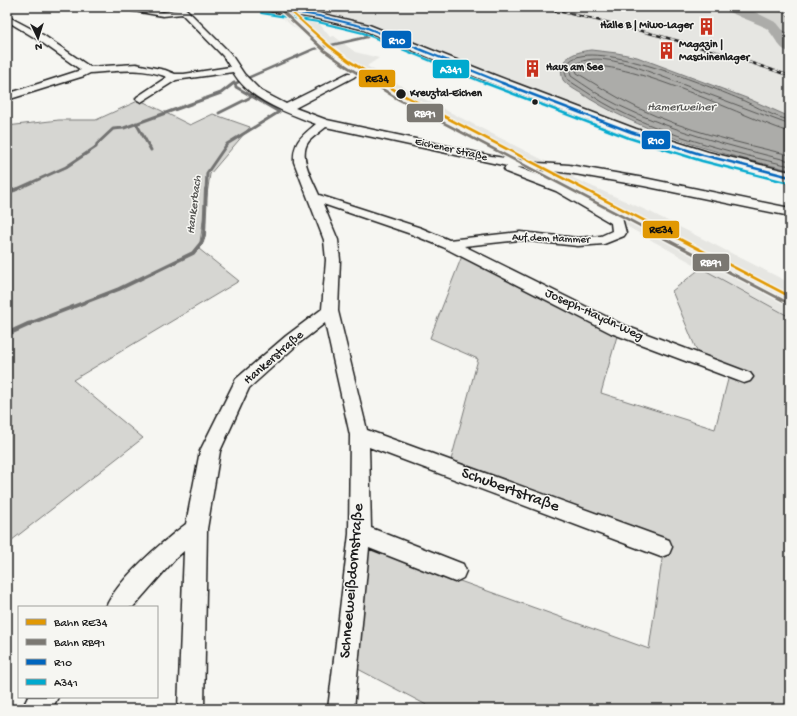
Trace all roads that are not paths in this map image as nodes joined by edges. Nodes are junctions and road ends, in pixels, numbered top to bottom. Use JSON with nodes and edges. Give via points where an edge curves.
{"nodes":[{"id":1,"x":96,"y":7,"type":"edge"},
{"id":2,"x":264,"y":7,"type":"edge"},
{"id":3,"x":182,"y":9,"type":"edge"},
{"id":4,"x":7,"y":18,"type":"edge"},
{"id":5,"x":88,"y":70,"type":"junction"},
{"id":6,"x":240,"y":76,"type":"junction"},
{"id":7,"x":351,"y":76,"type":"dead end"},
{"id":8,"x":174,"y":77,"type":"junction"},
{"id":9,"x":7,"y":97,"type":"edge"},
{"id":10,"x":141,"y":99,"type":"dead end"},
{"id":11,"x":286,"y":108,"type":"junction"},
{"id":12,"x":324,"y":123,"type":"junction"},
{"id":13,"x":491,"y":160,"type":"junction"},
{"id":14,"x":790,"y":178,"type":"edge"},
{"id":15,"x":314,"y":197,"type":"junction"},
{"id":16,"x":790,"y":212,"type":"edge"},
{"id":17,"x":448,"y":244,"type":"junction"},
{"id":18,"x":330,"y":311,"type":"junction"},
{"id":19,"x":744,"y":377,"type":"dead end"},
{"id":20,"x":359,"y":434,"type":"junction"},
{"id":21,"x":196,"y":529,"type":"junction"},
{"id":22,"x":360,"y":534,"type":"junction"},
{"id":23,"x":661,"y":547,"type":"dead end"},
{"id":24,"x":455,"y":571,"type":"dead end"},
{"id":25,"x":119,"y":606,"type":"edge"},
{"id":26,"x":44,"y":698,"type":"edge"},
{"id":27,"x":35,"y":709,"type":"edge"},
{"id":28,"x":191,"y":709,"type":"edge"},
{"id":29,"x":341,"y":709,"type":"edge"}],
"edges":[{"from":1,"to":3,"type":"street","via":[[128,8],[163,14]]},
{"from":2,"to":14,"type":"main road","via":[[365,27],[631,132],[696,153]]},
{"from":3,"to":6,"type":"street","name":"Eichener Straße","via":[[227,55]]},
{"from":4,"to":5,"type":"street"},
{"from":5,"to":8,"type":"street","via":[[136,68],[162,72]]},
{"from":5,"to":9,"type":"street"},
{"from":6,"to":8,"type":"street"},
{"from":6,"to":11,"type":"street","name":"Eichener Straße","via":[[257,93]]},
{"from":7,"to":11,"type":"street"},
{"from":8,"to":10,"type":"street"},
{"from":11,"to":12,"type":"street","name":"Eichener Straße"},
{"from":12,"to":13,"type":"street","name":"Eichener Straße"},
{"from":12,"to":15,"type":"street","via":[[304,140],[299,150],[300,162]]},
{"from":13,"to":16,"type":"street","name":"Eichener Straße","via":[[569,169],[644,182]]},
{"from":13,"to":17,"type":"street","name":"Auf dem Hammer","via":[[560,188],[617,221],[619,233],[604,240],[578,242],[520,236]]},
{"from":15,"to":17,"type":"street","name":"Auf dem Hammer"},
{"from":15,"to":18,"type":"street","via":[[330,240],[333,260]]},
{"from":17,"to":19,"type":"street","name":"Joseph-Haydn-Weg","via":[[617,329]]},
{"from":18,"to":20,"type":"street","name":"Schneeweißdornstraße"},
{"from":18,"to":21,"type":"street","name":"Hankerstraße","via":[[242,384],[210,451]]},
{"from":20,"to":22,"type":"street","name":"Schneeweißdornstraße"},
{"from":20,"to":23,"type":"street","name":"Schubertstraße"},
{"from":21,"to":25,"type":"street","via":[[168,551]]},
{"from":21,"to":28,"type":"street","name":"Hankerstraße"},
{"from":22,"to":24,"type":"street"},
{"from":22,"to":29,"type":"street","name":"Schneeweißdornstraße"},
{"from":26,"to":27,"type":"street"}]}
